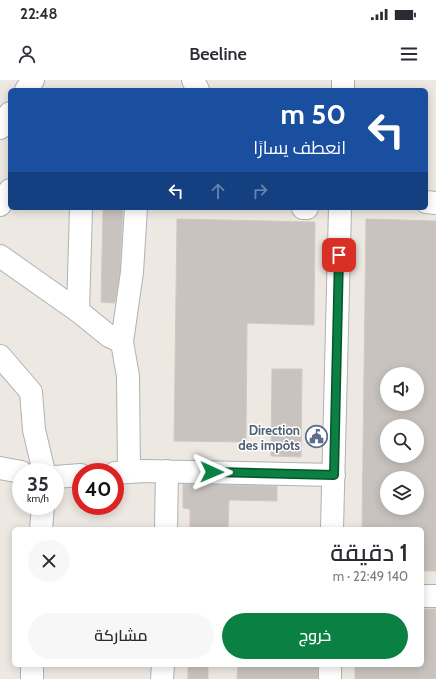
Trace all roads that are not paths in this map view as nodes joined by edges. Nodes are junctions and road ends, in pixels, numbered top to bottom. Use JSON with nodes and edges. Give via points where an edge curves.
{"nodes":[{"id":1,"x":8,"y":193,"type":"edge"},
{"id":2,"x":0,"y":205,"type":"edge"},
{"id":3,"x":82,"y":210,"type":"edge"},
{"id":4,"x":136,"y":210,"type":"edge"},
{"id":5,"x":340,"y":210,"type":"edge"},
{"id":6,"x":0,"y":256,"type":"edge"},
{"id":7,"x":78,"y":311,"type":"junction"},
{"id":8,"x":122,"y":342,"type":"junction"},
{"id":9,"x":0,"y":356,"type":"edge"},
{"id":10,"x":42,"y":463,"type":"edge"},
{"id":11,"x":123,"y":463,"type":"edge"},
{"id":12,"x":0,"y":468,"type":"edge"},
{"id":13,"x":12,"y":470,"type":"edge"},
{"id":14,"x":167,"y":471,"type":"junction"},
{"id":15,"x":124,"y":472,"type":"edge"},
{"id":16,"x":334,"y":475,"type":"junction"},
{"id":17,"x":43,"y":515,"type":"edge"},
{"id":18,"x":42,"y":527,"type":"edge"},
{"id":19,"x":166,"y":527,"type":"edge"},
{"id":20,"x":332,"y":527,"type":"edge"},
{"id":21,"x":424,"y":596,"type":"edge"},
{"id":22,"x":436,"y":596,"type":"edge"},
{"id":23,"x":32,"y":667,"type":"edge"},
{"id":24,"x":163,"y":667,"type":"edge"},
{"id":25,"x":330,"y":667,"type":"edge"},
{"id":26,"x":32,"y":679,"type":"edge"},
{"id":27,"x":162,"y":679,"type":"edge"},
{"id":28,"x":330,"y":679,"type":"edge"}],
"edges":[{"from":1,"to":2,"type":"street"},
{"from":3,"to":7,"type":"street"},
{"from":4,"to":8,"type":"street","via":[[132,272]]},
{"from":5,"to":16,"type":"street"},
{"from":6,"to":7,"type":"street"},
{"from":7,"to":8,"type":"street","via":[[109,336]]},
{"from":8,"to":11,"type":"street","via":[[128,376]]},
{"from":9,"to":10,"type":"street","via":[[31,392],[34,430]]},
{"from":12,"to":13,"type":"street"},
{"from":14,"to":15,"type":"street"},
{"from":14,"to":16,"type":"street"},
{"from":14,"to":19,"type":"street"},
{"from":16,"to":20,"type":"street"},
{"from":17,"to":18,"type":"street"},
{"from":21,"to":22,"type":"street"},
{"from":23,"to":26,"type":"street"},
{"from":24,"to":27,"type":"street"},
{"from":25,"to":28,"type":"street"}]}
